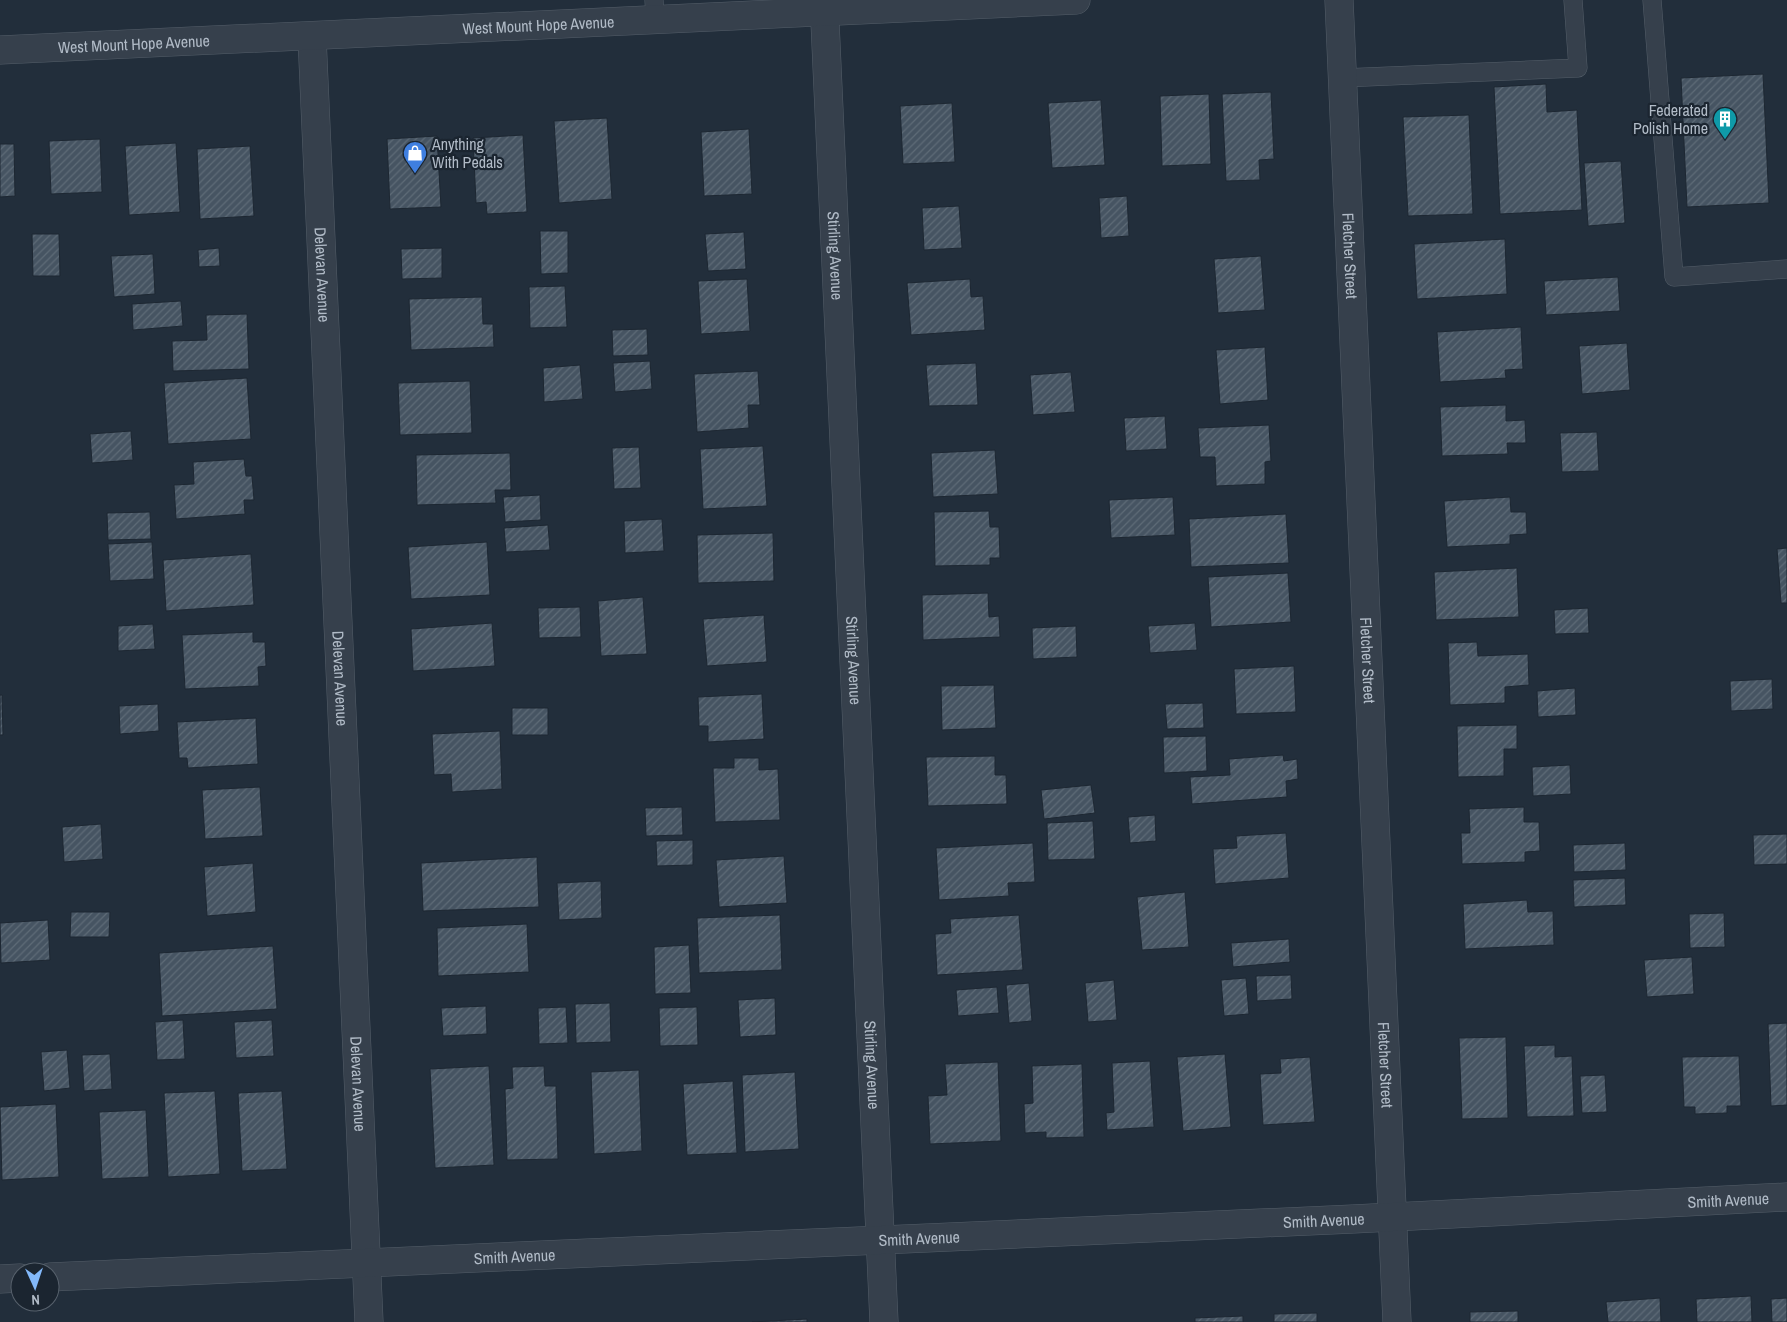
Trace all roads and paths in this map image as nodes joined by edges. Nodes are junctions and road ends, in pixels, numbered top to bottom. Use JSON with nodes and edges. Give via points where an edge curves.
{"nodes":[{"id":1,"x":1076,"y":0,"type":"edge"},
{"id":2,"x":1339,"y":0,"type":"edge"},
{"id":3,"x":1573,"y":0,"type":"edge"},
{"id":4,"x":1652,"y":0,"type":"edge"},
{"id":5,"x":824,"y":5,"type":"edge"},
{"id":6,"x":654,"y":10,"type":"edge"},
{"id":7,"x":312,"y":37,"type":"junction"},
{"id":8,"x":0,"y":50,"type":"edge"},
{"id":9,"x":1342,"y":78,"type":"junction"},
{"id":10,"x":1787,"y":269,"type":"edge"},
{"id":11,"x":1787,"y":1197,"type":"edge"},
{"id":12,"x":1393,"y":1217,"type":"junction"},
{"id":13,"x":881,"y":1241,"type":"junction"},
{"id":14,"x":366,"y":1264,"type":"junction"},
{"id":15,"x":60,"y":1277,"type":"edge"},
{"id":16,"x":369,"y":1322,"type":"edge"},
{"id":17,"x":884,"y":1322,"type":"edge"},
{"id":18,"x":1397,"y":1322,"type":"edge"}],
"edges":[{"from":1,"to":5,"type":"street","name":"West Mount Hope Avenue"},
{"from":2,"to":9,"type":"street","name":"Fletcher Street"},
{"from":3,"to":9,"type":"lane","via":[[1578,68]]},
{"from":4,"to":10,"type":"lane","via":[[1674,276]]},
{"from":5,"to":6,"type":"street","name":"West Mount Hope Avenue"},
{"from":5,"to":13,"type":"street","name":"Stirling Avenue"},
{"from":6,"to":7,"type":"street","name":"West Mount Hope Avenue"},
{"from":7,"to":8,"type":"street","name":"West Mount Hope Avenue"},
{"from":7,"to":14,"type":"street","name":"Delevan Avenue"},
{"from":9,"to":12,"type":"street","name":"Fletcher Street"},
{"from":11,"to":12,"type":"street","name":"Smith Avenue"},
{"from":12,"to":13,"type":"street","name":"Smith Avenue"},
{"from":12,"to":18,"type":"street","name":"Fletcher Street"},
{"from":13,"to":14,"type":"street","name":"Smith Avenue"},
{"from":13,"to":17,"type":"street","name":"Stirling Avenue"},
{"from":14,"to":15,"type":"street","name":"Smith Avenue"},
{"from":14,"to":16,"type":"street","name":"Delevan Avenue"}]}
